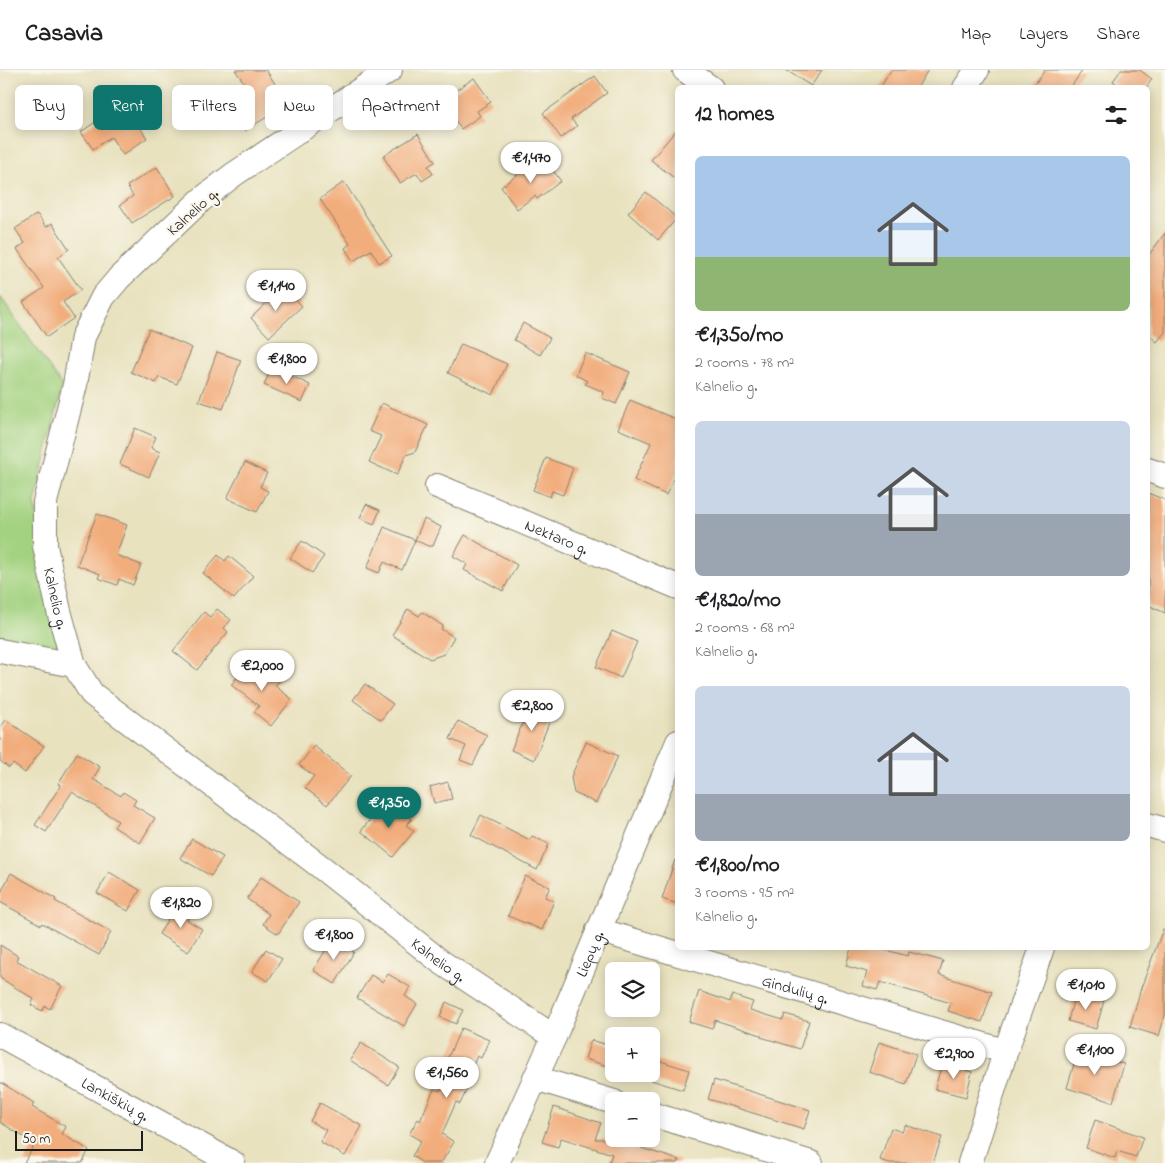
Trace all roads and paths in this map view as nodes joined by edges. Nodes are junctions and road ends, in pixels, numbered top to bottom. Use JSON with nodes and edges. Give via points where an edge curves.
{"nodes":[{"id":1,"x":390,"y":70,"type":"edge"},
{"id":2,"x":685,"y":70,"type":"edge"},
{"id":3,"x":977,"y":70,"type":"edge"},
{"id":4,"x":707,"y":85,"type":"edge"},
{"id":5,"x":967,"y":85,"type":"edge"},
{"id":6,"x":1150,"y":471,"type":"edge"},
{"id":7,"x":1165,"y":476,"type":"edge"},
{"id":8,"x":437,"y":486,"type":"dead end"},
{"id":9,"x":675,"y":586,"type":"edge"},
{"id":10,"x":0,"y":651,"type":"edge"},
{"id":11,"x":74,"y":665,"type":"junction"},
{"id":12,"x":675,"y":749,"type":"edge"},
{"id":13,"x":1150,"y":826,"type":"edge"},
{"id":14,"x":1165,"y":830,"type":"edge"},
{"id":15,"x":598,"y":930,"type":"junction"},
{"id":16,"x":1041,"y":950,"type":"edge"},
{"id":17,"x":0,"y":1035,"type":"edge"},
{"id":18,"x":554,"y":1037,"type":"junction"},
{"id":19,"x":994,"y":1048,"type":"dead end"},
{"id":20,"x":535,"y":1078,"type":"junction"},
{"id":21,"x":605,"y":1099,"type":"edge"},
{"id":22,"x":660,"y":1117,"type":"edge"},
{"id":23,"x":233,"y":1163,"type":"edge"},
{"id":24,"x":498,"y":1163,"type":"edge"},
{"id":25,"x":811,"y":1163,"type":"edge"},
{"id":26,"x":970,"y":1163,"type":"edge"}],
"edges":[{"from":1,"to":11,"type":"street","name":"Kalnelio g.","via":[[201,200],[103,297],[83,337],[75,385],[45,502],[45,546]]},
{"from":2,"to":4,"type":"street"},
{"from":3,"to":5,"type":"street"},
{"from":6,"to":7,"type":"street"},
{"from":8,"to":9,"type":"street","name":"Nektaro g."},
{"from":10,"to":11,"type":"street"},
{"from":11,"to":18,"type":"street","name":"Kalnelio g.","via":[[92,694],[102,702],[441,962]]},
{"from":12,"to":15,"type":"street","name":"Liepų g."},
{"from":13,"to":14,"type":"street"},
{"from":15,"to":18,"type":"street","name":"Liepų g."},
{"from":15,"to":19,"type":"street","name":"Gindulių g."},
{"from":16,"to":26,"type":"street"},
{"from":17,"to":23,"type":"street","name":"Lankiškių g."},
{"from":18,"to":20,"type":"street","name":"Liepų g."},
{"from":20,"to":21,"type":"street"},
{"from":20,"to":24,"type":"street","name":"Liepų g."},
{"from":22,"to":25,"type":"street"}]}
